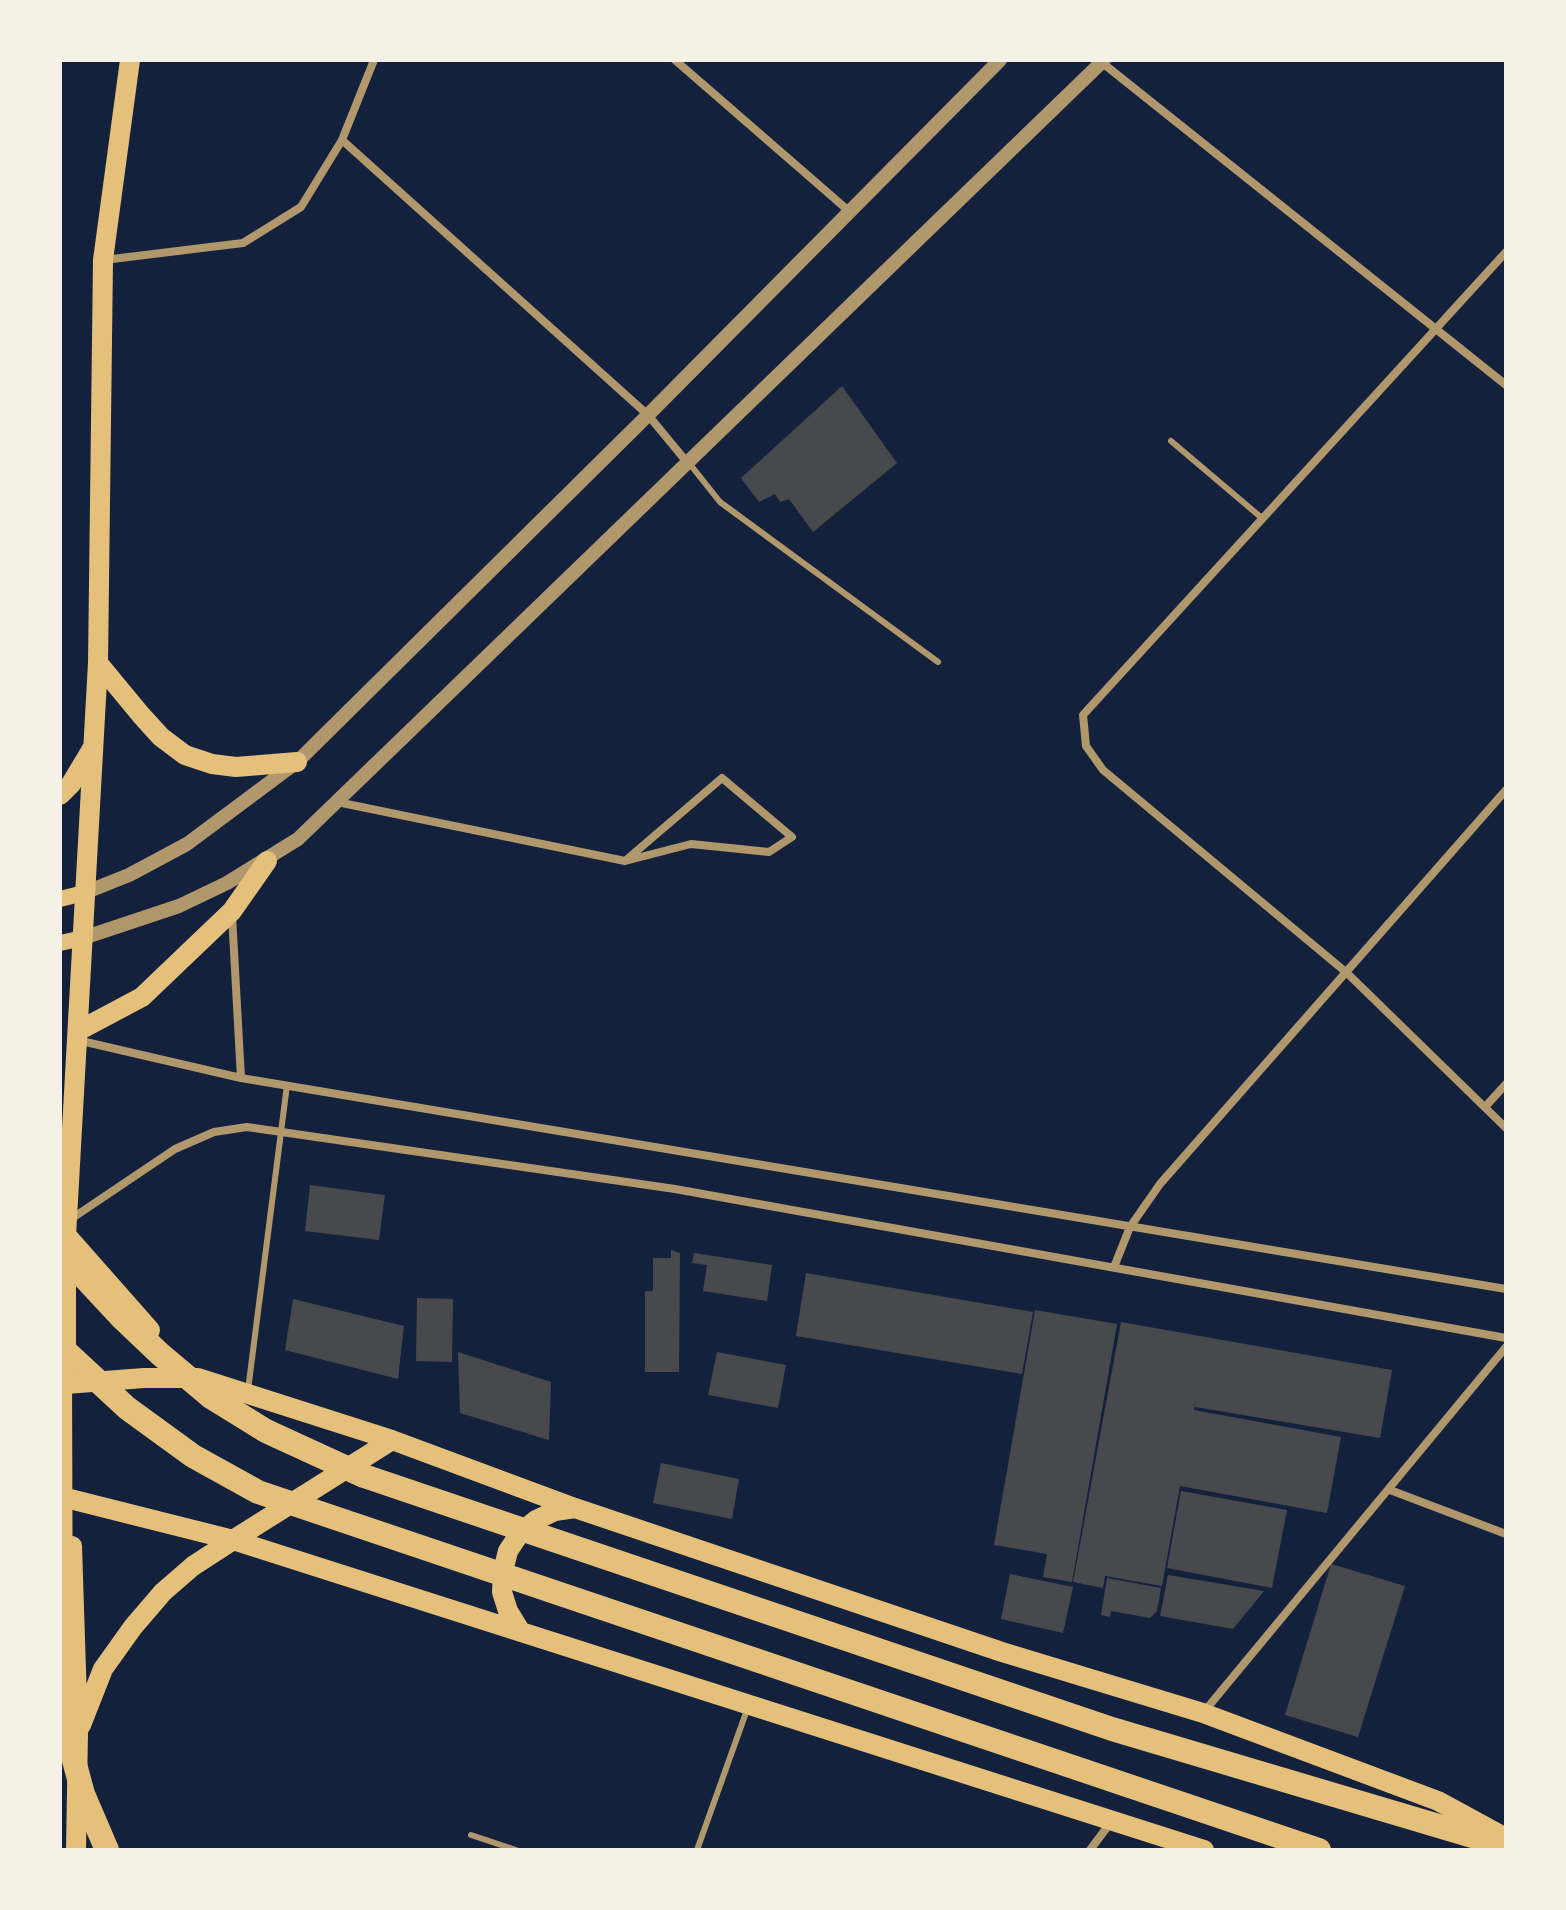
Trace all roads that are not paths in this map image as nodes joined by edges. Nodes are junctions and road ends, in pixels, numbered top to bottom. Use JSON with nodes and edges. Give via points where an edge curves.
{"nodes":[{"id":1,"x":130,"y":60,"type":"edge"},
{"id":2,"x":374,"y":60,"type":"edge"},
{"id":3,"x":675,"y":60,"type":"edge"},
{"id":4,"x":1000,"y":60,"type":"edge"},
{"id":5,"x":1101,"y":61,"type":"edge"},
{"id":6,"x":342,"y":140,"type":"junction"},
{"id":7,"x":850,"y":212,"type":"junction"},
{"id":8,"x":1506,"y":252,"type":"edge"},
{"id":9,"x":103,"y":260,"type":"junction"},
{"id":10,"x":1438,"y":328,"type":"junction"},
{"id":11,"x":1506,"y":385,"type":"edge"},
{"id":12,"x":648,"y":415,"type":"junction"},
{"id":13,"x":1171,"y":441,"type":"dead end"},
{"id":14,"x":686,"y":461,"type":"junction"},
{"id":15,"x":1263,"y":519,"type":"junction"},
{"id":16,"x":938,"y":662,"type":"dead end"},
{"id":17,"x":98,"y":663,"type":"junction"},
{"id":18,"x":94,"y":744,"type":"junction"},
{"id":19,"x":297,"y":762,"type":"junction"},
{"id":20,"x":1506,"y":790,"type":"edge"},
{"id":21,"x":60,"y":795,"type":"edge"},
{"id":22,"x":335,"y":802,"type":"junction"},
{"id":23,"x":267,"y":861,"type":"junction"},
{"id":24,"x":625,"y":861,"type":"junction"},
{"id":25,"x":84,"y":893,"type":"junction"},
{"id":26,"x":60,"y":899,"type":"edge"},
{"id":27,"x":232,"y":911,"type":"junction"},
{"id":28,"x":83,"y":938,"type":"junction"},
{"id":29,"x":60,"y":943,"type":"edge"},
{"id":30,"x":1347,"y":973,"type":"junction"},
{"id":31,"x":78,"y":1036,"type":"junction"},
{"id":32,"x":241,"y":1078,"type":"junction"},
{"id":33,"x":1506,"y":1084,"type":"edge"},
{"id":34,"x":287,"y":1085,"type":"junction"},
{"id":35,"x":1485,"y":1107,"type":"junction"},
{"id":36,"x":1506,"y":1128,"type":"edge"},
{"id":37,"x":282,"y":1131,"type":"junction"},
{"id":38,"x":1130,"y":1227,"type":"junction"},
{"id":39,"x":64,"y":1233,"type":"edge"},
{"id":40,"x":1114,"y":1267,"type":"junction"},
{"id":41,"x":1506,"y":1289,"type":"edge"},
{"id":42,"x":1506,"y":1338,"type":"edge"},
{"id":43,"x":60,"y":1346,"type":"edge"},
{"id":44,"x":1506,"y":1347,"type":"edge"},
{"id":45,"x":198,"y":1378,"type":"junction"},
{"id":46,"x":62,"y":1379,"type":"edge"},
{"id":47,"x":248,"y":1394,"type":"junction"},
{"id":48,"x":392,"y":1440,"type":"junction"},
{"id":49,"x":1390,"y":1490,"type":"junction"},
{"id":50,"x":65,"y":1498,"type":"edge"},
{"id":51,"x":575,"y":1508,"type":"junction"},
{"id":52,"x":1506,"y":1534,"type":"edge"},
{"id":53,"x":233,"y":1540,"type":"junction"},
{"id":54,"x":519,"y":1629,"type":"junction"},
{"id":55,"x":749,"y":1704,"type":"junction"},
{"id":56,"x":1203,"y":1713,"type":"junction"},
{"id":57,"x":78,"y":1732,"type":"junction"},
{"id":58,"x":76,"y":1783,"type":"junction"},
{"id":59,"x":1112,"y":1821,"type":"junction"},
{"id":60,"x":471,"y":1835,"type":"dead end"},
{"id":61,"x":1506,"y":1838,"type":"edge"},
{"id":62,"x":1506,"y":1846,"type":"edge"},
{"id":63,"x":76,"y":1850,"type":"edge"},
{"id":64,"x":100,"y":1850,"type":"edge"},
{"id":65,"x":107,"y":1850,"type":"edge"},
{"id":66,"x":516,"y":1850,"type":"edge"},
{"id":67,"x":697,"y":1850,"type":"edge"},
{"id":68,"x":1090,"y":1850,"type":"edge"},
{"id":69,"x":1204,"y":1850,"type":"edge"},
{"id":70,"x":1319,"y":1850,"type":"edge"}],
"edges":[{"from":1,"to":9,"type":"main road"},
{"from":2,"to":6,"type":"street"},
{"from":3,"to":7,"type":"street"},
{"from":4,"to":7,"type":"street"},
{"from":5,"to":10,"type":"street"},
{"from":5,"to":14,"type":"street"},
{"from":6,"to":9,"type":"street","via":[[301,207],[243,243]]},
{"from":6,"to":12,"type":"street"},
{"from":7,"to":12,"type":"street"},
{"from":8,"to":10,"type":"street"},
{"from":9,"to":17,"type":"main road"},
{"from":10,"to":11,"type":"street"},
{"from":10,"to":15,"type":"street"},
{"from":12,"to":14,"type":"street"},
{"from":12,"to":19,"type":"street"},
{"from":13,"to":15,"type":"lane"},
{"from":14,"to":16,"type":"lane","via":[[720,502]]},
{"from":14,"to":22,"type":"street"},
{"from":15,"to":30,"type":"street","via":[[1083,715],[1086,746],[1103,770]]},
{"from":17,"to":18,"type":"main road"},
{"from":17,"to":19,"type":"main road","via":[[151,726],[185,755],[236,767]]},
{"from":18,"to":21,"type":"main road"},
{"from":18,"to":25,"type":"main road"},
{"from":19,"to":25,"type":"street","via":[[187,844]]},
{"from":20,"to":30,"type":"street"},
{"from":22,"to":23,"type":"street"},
{"from":22,"to":24,"type":"street"},
{"from":23,"to":27,"type":"main road"},
{"from":23,"to":28,"type":"street","via":[[179,906]]},
{"from":24,"to":24,"type":"street","via":[[691,844],[769,852],[792,837],[722,778]]},
{"from":25,"to":26,"type":"main road"},
{"from":25,"to":28,"type":"main road"},
{"from":27,"to":31,"type":"main road","via":[[142,997]]},
{"from":27,"to":32,"type":"street"},
{"from":28,"to":29,"type":"main road"},
{"from":28,"to":31,"type":"main road"},
{"from":30,"to":35,"type":"street"},
{"from":30,"to":38,"type":"street","via":[[1160,1184]]},
{"from":31,"to":32,"type":"street"},
{"from":31,"to":39,"type":"main road"},
{"from":32,"to":34,"type":"street"},
{"from":33,"to":35,"type":"street"},
{"from":34,"to":37,"type":"lane"},
{"from":34,"to":38,"type":"street"},
{"from":35,"to":36,"type":"street"},
{"from":37,"to":39,"type":"street","via":[[247,1127],[214,1132],[175,1149]]},
{"from":37,"to":40,"type":"street","via":[[675,1189]]},
{"from":37,"to":47,"type":"lane"},
{"from":38,"to":40,"type":"street"},
{"from":38,"to":41,"type":"street"},
{"from":39,"to":45,"type":"main road"},
{"from":39,"to":46,"type":"main road"},
{"from":39,"to":62,"type":"highway","via":[[83,1276],[211,1397],[266,1431],[364,1476],[1112,1729]]},
{"from":40,"to":42,"type":"street"},
{"from":43,"to":70,"type":"highway","via":[[127,1408],[193,1456],[258,1492]]},
{"from":44,"to":49,"type":"street"},
{"from":45,"to":46,"type":"main road"},
{"from":45,"to":47,"type":"main road"},
{"from":46,"to":50,"type":"main road"},
{"from":46,"to":65,"type":"highway","via":[[61,1712],[83,1794]]},
{"from":47,"to":48,"type":"main road"},
{"from":48,"to":51,"type":"main road"},
{"from":48,"to":53,"type":"main road"},
{"from":49,"to":52,"type":"street"},
{"from":49,"to":56,"type":"street"},
{"from":50,"to":53,"type":"main road"},
{"from":50,"to":57,"type":"main road"},
{"from":51,"to":54,"type":"main road","via":[[536,1520],[508,1551],[502,1592]]},
{"from":51,"to":56,"type":"main road","via":[[1002,1652]]},
{"from":53,"to":54,"type":"main road"},
{"from":53,"to":57,"type":"main road","via":[[163,1592],[133,1627],[103,1669]]},
{"from":54,"to":55,"type":"main road"},
{"from":55,"to":59,"type":"main road"},
{"from":55,"to":67,"type":"lane"},
{"from":56,"to":61,"type":"main road","via":[[1438,1801]]},
{"from":57,"to":58,"type":"main road"},
{"from":58,"to":63,"type":"main road"},
{"from":58,"to":64,"type":"main road"},
{"from":59,"to":68,"type":"street"},
{"from":59,"to":69,"type":"main road"},
{"from":60,"to":66,"type":"lane"}]}
